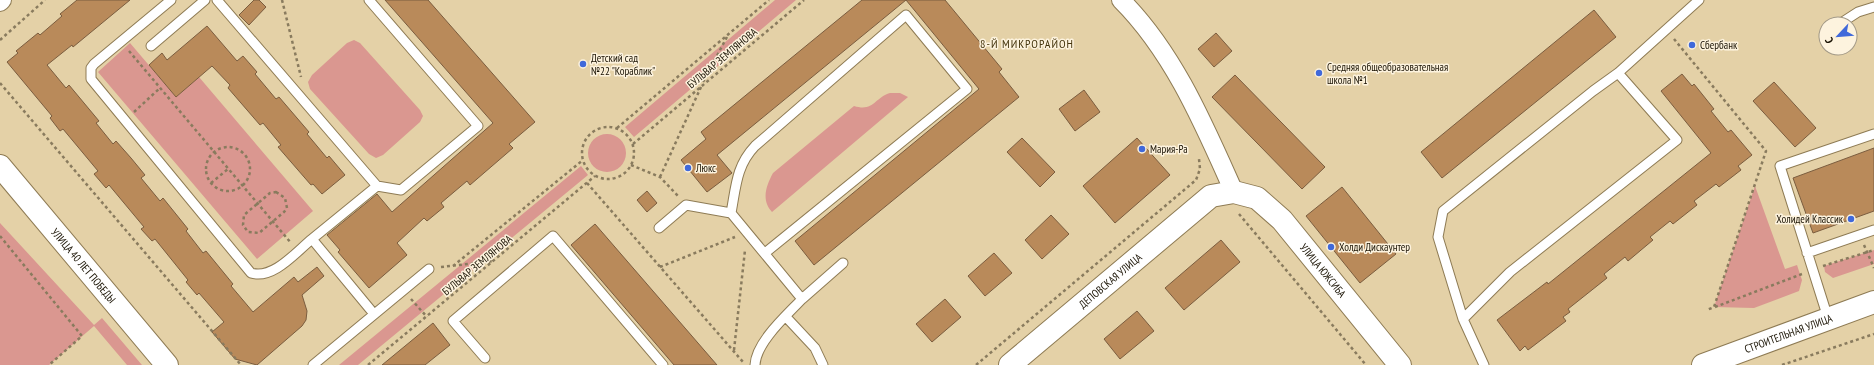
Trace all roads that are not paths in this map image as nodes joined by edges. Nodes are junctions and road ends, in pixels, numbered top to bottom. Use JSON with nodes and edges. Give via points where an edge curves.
{"nodes":[{"id":1,"x":171,"y":0,"type":"edge"},
{"id":2,"x":206,"y":0,"type":"edge"},
{"id":3,"x":217,"y":0,"type":"edge"},
{"id":4,"x":369,"y":0,"type":"edge"},
{"id":5,"x":1121,"y":0,"type":"edge"},
{"id":6,"x":1698,"y":0,"type":"edge"},
{"id":7,"x":1874,"y":7,"type":"edge"},
{"id":8,"x":1852,"y":16,"type":"edge"},
{"id":9,"x":151,"y":46,"type":"dead end"},
{"id":10,"x":1618,"y":73,"type":"junction"},
{"id":11,"x":1874,"y":134,"type":"edge"},
{"id":12,"x":0,"y":166,"type":"edge"},
{"id":13,"x":377,"y":186,"type":"junction"},
{"id":14,"x":1211,"y":196,"type":"joint"},
{"id":15,"x":1235,"y":202,"type":"junction"},
{"id":16,"x":731,"y":213,"type":"junction"},
{"id":17,"x":659,"y":228,"type":"dead end"},
{"id":18,"x":1874,"y":230,"type":"edge"},
{"id":19,"x":312,"y":239,"type":"junction"},
{"id":20,"x":765,"y":253,"type":"junction"},
{"id":21,"x":1807,"y":253,"type":"junction"},
{"id":22,"x":843,"y":263,"type":"dead end"},
{"id":23,"x":428,"y":269,"type":"road end"},
{"id":24,"x":802,"y":299,"type":"junction"},
{"id":25,"x":1874,"y":302,"type":"edge"},
{"id":26,"x":374,"y":314,"type":"junction"},
{"id":27,"x":786,"y":317,"type":"junction"},
{"id":28,"x":1828,"y":318,"type":"junction"},
{"id":29,"x":1463,"y":319,"type":"junction"},
{"id":30,"x":485,"y":358,"type":"dead end"},
{"id":31,"x":167,"y":365,"type":"edge"},
{"id":32,"x":313,"y":365,"type":"edge"},
{"id":33,"x":663,"y":365,"type":"edge"},
{"id":34,"x":755,"y":365,"type":"edge"},
{"id":35,"x":823,"y":365,"type":"edge"},
{"id":36,"x":1010,"y":365,"type":"edge"},
{"id":37,"x":1400,"y":365,"type":"edge"},
{"id":38,"x":1484,"y":365,"type":"edge"},
{"id":39,"x":1703,"y":365,"type":"edge"}],
"edges":[{"from":1,"to":19,"type":"lane","via":[[94,64],[91,68],[91,79],[251,273],[272,272]]},
{"from":2,"to":9,"type":"lane"},
{"from":3,"to":13,"type":"lane"},
{"from":4,"to":13,"type":"lane","via":[[478,126],[401,190]]},
{"from":5,"to":15,"type":"street","via":[[1162,51],[1208,133]]},
{"from":6,"to":10,"type":"lane"},
{"from":7,"to":8,"type":"lane"},
{"from":10,"to":29,"type":"lane","via":[[1443,211],[1438,237]]},
{"from":10,"to":29,"type":"lane","via":[[1677,140],[1510,272]]},
{"from":11,"to":21,"type":"lane","via":[[1780,166]]},
{"from":12,"to":31,"type":"street","name":"УЛИЦА 40 ЛЕТ ПОБЕДЫ"},
{"from":13,"to":19,"type":"lane"},
{"from":14,"to":15,"type":"street","name":"УЛИЦА ЮЖСИБА"},
{"from":14,"to":36,"type":"street","name":"ДЕПОВСКАЯ УЛИЦА"},
{"from":15,"to":37,"type":"street","name":"УЛИЦА ЮЖСИБА","via":[[1257,198],[1282,220]]},
{"from":16,"to":17,"type":"lane","via":[[686,205]]},
{"from":16,"to":20,"type":"lane"},
{"from":16,"to":20,"type":"lane","via":[[738,170],[745,156],[906,15],[967,89]]},
{"from":18,"to":21,"type":"lane"},
{"from":19,"to":26,"type":"lane"},
{"from":20,"to":24,"type":"lane"},
{"from":21,"to":28,"type":"lane"},
{"from":22,"to":24,"type":"lane"},
{"from":23,"to":26,"type":"lane"},
{"from":24,"to":27,"type":"lane"},
{"from":25,"to":28,"type":"street","name":"СТРОИТЕЛЬНАЯ УЛИЦА"},
{"from":26,"to":32,"type":"lane"},
{"from":27,"to":34,"type":"lane","via":[[762,344]]},
{"from":27,"to":35,"type":"lane","via":[[815,348]]},
{"from":28,"to":39,"type":"street","name":"СТРОИТЕЛЬНАЯ УЛИЦА"},
{"from":29,"to":38,"type":"lane"},
{"from":30,"to":33,"type":"lane","via":[[453,321],[553,236]]}]}
